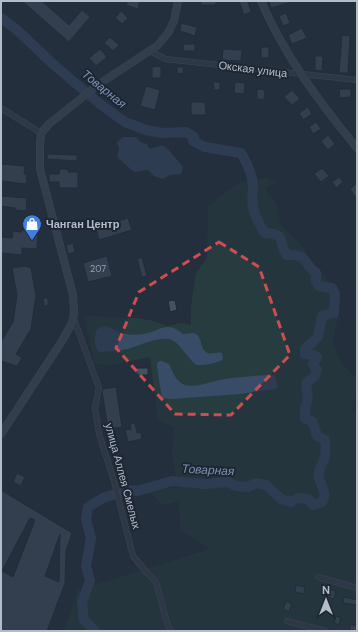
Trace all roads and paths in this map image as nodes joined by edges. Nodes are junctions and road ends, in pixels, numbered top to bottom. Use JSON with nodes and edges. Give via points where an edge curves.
{"nodes":[{"id":1,"x":178,"y":1,"type":"edge"},
{"id":2,"x":261,"y":1,"type":"edge"},
{"id":3,"x":150,"y":51,"type":"junction"},
{"id":4,"x":301,"y":75,"type":"junction"},
{"id":5,"x":357,"y":80,"type":"edge"},
{"id":6,"x":1,"y":108,"type":"edge"},
{"id":7,"x":41,"y":133,"type":"junction"},
{"id":8,"x":357,"y":148,"type":"edge"},
{"id":9,"x":73,"y":321,"type":"junction"},
{"id":10,"x":1,"y":434,"type":"edge"},
{"id":11,"x":318,"y":577,"type":"dead end"},
{"id":12,"x":357,"y":588,"type":"edge"},
{"id":13,"x":287,"y":621,"type":"dead end"},
{"id":14,"x":171,"y":631,"type":"edge"},
{"id":15,"x":325,"y":631,"type":"edge"}],
"edges":[{"from":1,"to":3,"type":"main road","via":[[174,21],[168,33]]},
{"from":2,"to":4,"type":"main road"},
{"from":3,"to":4,"type":"street","name":"Окская улица","via":[[165,59]]},
{"from":3,"to":7,"type":"main road","via":[[124,66],[88,93],[48,124]]},
{"from":4,"to":5,"type":"street","name":"Окская улица"},
{"from":4,"to":8,"type":"main road"},
{"from":6,"to":7,"type":"street"},
{"from":7,"to":9,"type":"main road","name":"улица Аллея Смелых","via":[[40,169],[73,295]]},
{"from":9,"to":10,"type":"main road","name":"улица Аллея Смелых"},
{"from":9,"to":14,"type":"street","name":"улица Аллея Смелых","via":[[99,388],[95,408],[99,434],[133,556],[156,582]]},
{"from":11,"to":12,"type":"street"},
{"from":13,"to":15,"type":"street"}]}
